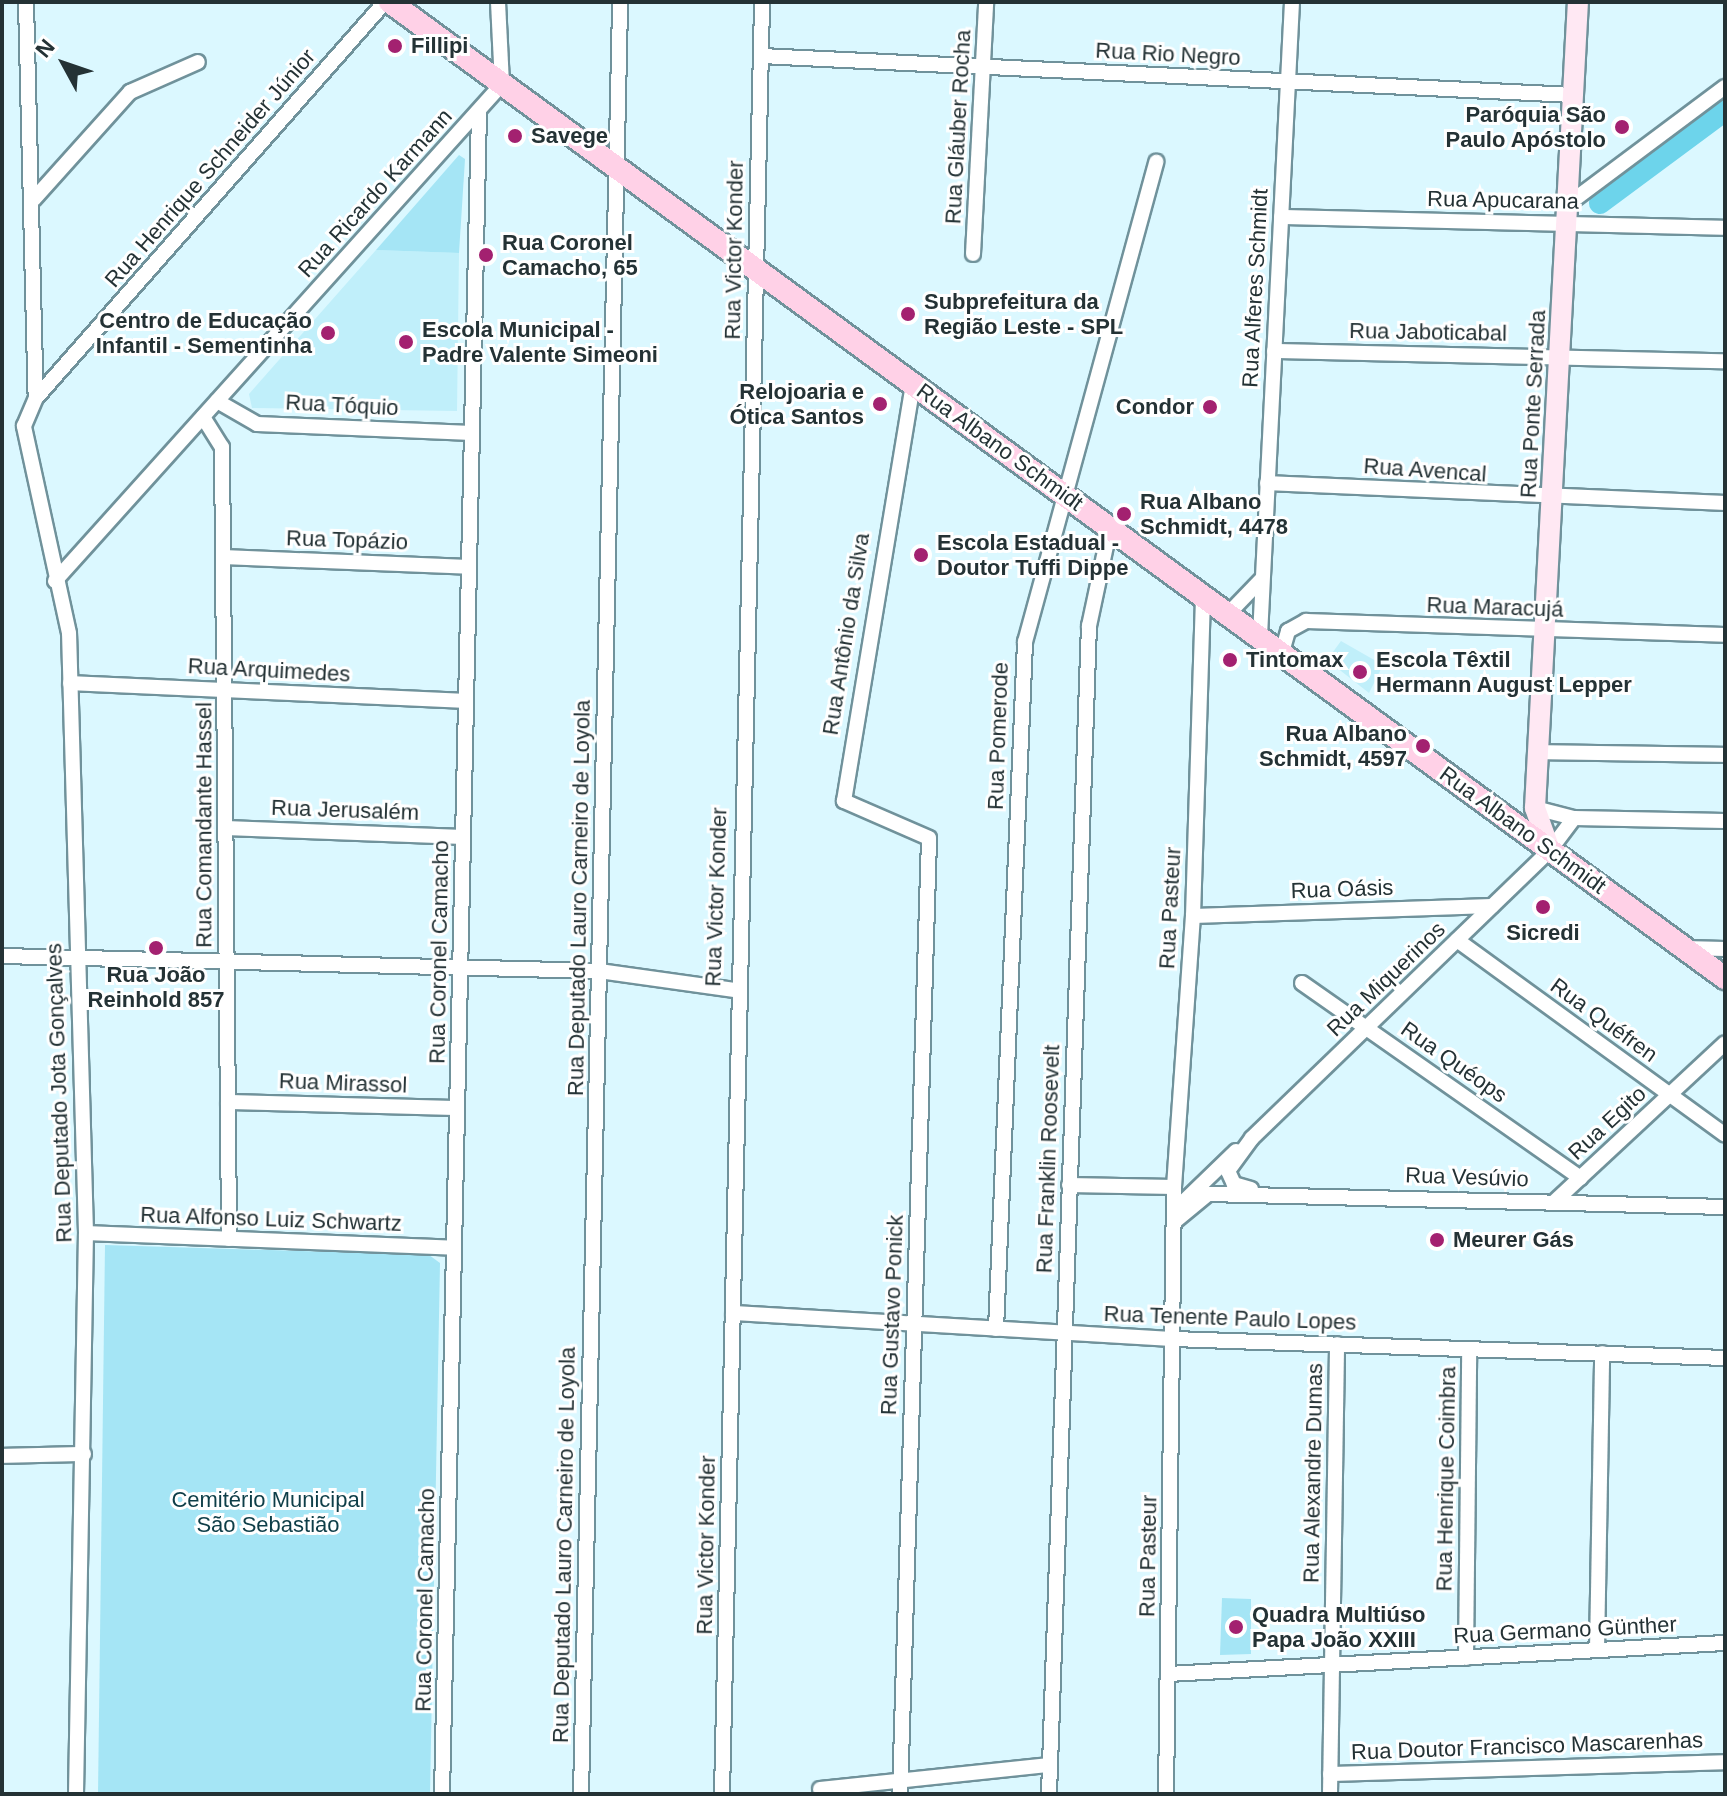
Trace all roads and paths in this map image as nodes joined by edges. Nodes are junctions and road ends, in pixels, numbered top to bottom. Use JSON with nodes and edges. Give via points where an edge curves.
{"nodes":[{"id":1,"x":26,"y":2,"type":"edge"},
{"id":2,"x":387,"y":2,"type":"edge"},
{"id":3,"x":498,"y":2,"type":"edge"},
{"id":4,"x":620,"y":2,"type":"edge"},
{"id":5,"x":762,"y":2,"type":"edge"},
{"id":6,"x":986,"y":2,"type":"edge"},
{"id":7,"x":1292,"y":2,"type":"edge"},
{"id":8,"x":1578,"y":2,"type":"edge"},
{"id":9,"x":761,"y":56,"type":"junction"},
{"id":10,"x":198,"y":62,"type":"dead end"},
{"id":11,"x":983,"y":67,"type":"junction"},
{"id":12,"x":1288,"y":82,"type":"junction"},
{"id":13,"x":502,"y":84,"type":"junction"},
{"id":14,"x":1725,"y":87,"type":"edge"},
{"id":15,"x":1573,"y":95,"type":"junction"},
{"id":16,"x":479,"y":111,"type":"junction"},
{"id":17,"x":1156,"y":162,"type":"dead end"},
{"id":18,"x":617,"y":166,"type":"junction"},
{"id":19,"x":34,"y":199,"type":"junction"},
{"id":20,"x":1567,"y":215,"type":"junction"},
{"id":21,"x":1281,"y":217,"type":"junction"},
{"id":22,"x":1725,"y":228,"type":"edge"},
{"id":23,"x":973,"y":254,"type":"dead end"},
{"id":24,"x":756,"y":268,"type":"junction"},
{"id":25,"x":1274,"y":351,"type":"junction"},
{"id":26,"x":1559,"y":357,"type":"junction"},
{"id":27,"x":1725,"y":361,"type":"edge"},
{"id":28,"x":913,"y":383,"type":"junction"},
{"id":29,"x":36,"y":398,"type":"junction"},
{"id":30,"x":217,"y":401,"type":"junction"},
{"id":31,"x":203,"y":417,"type":"junction"},
{"id":32,"x":472,"y":433,"type":"junction"},
{"id":33,"x":1267,"y":483,"type":"junction"},
{"id":34,"x":1068,"y":496,"type":"junction"},
{"id":35,"x":1551,"y":500,"type":"junction"},
{"id":36,"x":1725,"y":503,"type":"edge"},
{"id":37,"x":1110,"y":527,"type":"junction"},
{"id":38,"x":223,"y":557,"type":"junction"},
{"id":39,"x":469,"y":567,"type":"junction"},
{"id":40,"x":1262,"y":576,"type":"junction"},
{"id":41,"x":55,"y":581,"type":"junction"},
{"id":42,"x":1203,"y":595,"type":"junction"},
{"id":43,"x":1228,"y":614,"type":"junction"},
{"id":44,"x":1544,"y":632,"type":"junction"},
{"id":45,"x":1725,"y":635,"type":"edge"},
{"id":46,"x":1260,"y":636,"type":"junction"},
{"id":47,"x":1282,"y":652,"type":"junction"},
{"id":48,"x":70,"y":683,"type":"junction"},
{"id":49,"x":224,"y":690,"type":"junction"},
{"id":50,"x":466,"y":701,"type":"junction"},
{"id":51,"x":1538,"y":752,"type":"junction"},
{"id":52,"x":1725,"y":755,"type":"edge"},
{"id":53,"x":1535,"y":808,"type":"junction"},
{"id":54,"x":1574,"y":818,"type":"junction"},
{"id":55,"x":1510,"y":821,"type":"junction"},
{"id":56,"x":1725,"y":821,"type":"edge"},
{"id":57,"x":226,"y":828,"type":"junction"},
{"id":58,"x":463,"y":837,"type":"junction"},
{"id":59,"x":929,"y":838,"type":"joint"},
{"id":60,"x":1550,"y":850,"type":"junction"},
{"id":61,"x":1492,"y":906,"type":"junction"},
{"id":62,"x":1193,"y":916,"type":"junction"},
{"id":63,"x":1457,"y":940,"type":"junction"},
{"id":64,"x":1684,"y":948,"type":"junction"},
{"id":65,"x":1725,"y":949,"type":"edge"},
{"id":66,"x":2,"y":956,"type":"edge"},
{"id":67,"x":78,"y":957,"type":"junction"},
{"id":68,"x":227,"y":962,"type":"junction"},
{"id":69,"x":461,"y":967,"type":"junction"},
{"id":70,"x":599,"y":971,"type":"junction"},
{"id":71,"x":1725,"y":978,"type":"edge"},
{"id":72,"x":1302,"y":983,"type":"dead end"},
{"id":73,"x":735,"y":990,"type":"junction"},
{"id":74,"x":1366,"y":1028,"type":"junction"},
{"id":75,"x":1725,"y":1043,"type":"edge"},
{"id":76,"x":1670,"y":1094,"type":"junction"},
{"id":77,"x":228,"y":1102,"type":"junction"},
{"id":78,"x":457,"y":1108,"type":"junction"},
{"id":79,"x":1725,"y":1135,"type":"edge"},
{"id":80,"x":1252,"y":1138,"type":"junction"},
{"id":81,"x":1177,"y":1150,"type":"junction"},
{"id":82,"x":1580,"y":1178,"type":"junction"},
{"id":83,"x":1197,"y":1183,"type":"junction"},
{"id":84,"x":1069,"y":1185,"type":"junction"},
{"id":85,"x":1174,"y":1187,"type":"junction"},
{"id":86,"x":1279,"y":1194,"type":"junction"},
{"id":87,"x":1554,"y":1202,"type":"junction"},
{"id":88,"x":1725,"y":1207,"type":"edge"},
{"id":89,"x":1174,"y":1220,"type":"junction"},
{"id":90,"x":86,"y":1233,"type":"junction"},
{"id":91,"x":229,"y":1239,"type":"junction"},
{"id":92,"x":454,"y":1248,"type":"junction"},
{"id":93,"x":733,"y":1313,"type":"junction"},
{"id":94,"x":914,"y":1324,"type":"junction"},
{"id":95,"x":996,"y":1329,"type":"junction"},
{"id":96,"x":1064,"y":1334,"type":"junction"},
{"id":97,"x":1173,"y":1339,"type":"junction"},
{"id":98,"x":1337,"y":1344,"type":"junction"},
{"id":99,"x":1469,"y":1349,"type":"junction"},
{"id":100,"x":1602,"y":1353,"type":"junction"},
{"id":101,"x":1725,"y":1358,"type":"edge"},
{"id":102,"x":84,"y":1454,"type":"junction"},
{"id":103,"x":2,"y":1456,"type":"edge"},
{"id":104,"x":1725,"y":1643,"type":"edge"},
{"id":105,"x":1597,"y":1650,"type":"junction"},
{"id":106,"x":1466,"y":1658,"type":"junction"},
{"id":107,"x":1332,"y":1666,"type":"junction"},
{"id":108,"x":1168,"y":1674,"type":"junction"},
{"id":109,"x":1725,"y":1762,"type":"edge"},
{"id":110,"x":1050,"y":1765,"type":"junction"},
{"id":111,"x":1330,"y":1774,"type":"junction"},
{"id":112,"x":900,"y":1787,"type":"edge"},
{"id":113,"x":820,"y":1789,"type":"dead end"},
{"id":114,"x":76,"y":1794,"type":"edge"},
{"id":115,"x":442,"y":1794,"type":"edge"},
{"id":116,"x":581,"y":1794,"type":"edge"},
{"id":117,"x":722,"y":1794,"type":"edge"},
{"id":118,"x":1049,"y":1794,"type":"edge"},
{"id":119,"x":1166,"y":1794,"type":"edge"},
{"id":120,"x":1330,"y":1794,"type":"edge"}],
"edges":[{"from":1,"to":19,"type":"street"},
{"from":2,"to":13,"type":"main road","name":"Rua Albano Schmidt"},
{"from":2,"to":29,"type":"street","name":"Rua Henrique Schneider Júnior"},
{"from":3,"to":13,"type":"street"},
{"from":4,"to":18,"type":"street","name":"Rua Deputado Lauro Carneiro de Loyola"},
{"from":5,"to":9,"type":"street","name":"Rua Victor Konder"},
{"from":6,"to":11,"type":"street","name":"Rua Gláuber Rocha"},
{"from":7,"to":12,"type":"street","name":"Rua Alferes Schmidt"},
{"from":8,"to":15,"type":"street","name":"Rua Ponte Serrada"},
{"from":9,"to":11,"type":"street","name":"Rua Rio Negro"},
{"from":9,"to":24,"type":"street","name":"Rua Victor Konder"},
{"from":10,"to":19,"type":"street","via":[[130,92]]},
{"from":11,"to":12,"type":"street","name":"Rua Rio Negro"},
{"from":11,"to":23,"type":"street","name":"Rua Gláuber Rocha"},
{"from":12,"to":15,"type":"street","name":"Rua Rio Negro"},
{"from":12,"to":21,"type":"street","name":"Rua Alferes Schmidt"},
{"from":13,"to":16,"type":"street","name":"Rua Ricardo Karmann"},
{"from":13,"to":18,"type":"main road","name":"Rua Albano Schmidt"},
{"from":14,"to":20,"type":"street"},
{"from":15,"to":20,"type":"street","name":"Rua Ponte Serrada"},
{"from":16,"to":30,"type":"street","name":"Rua Ricardo Karmann"},
{"from":16,"to":32,"type":"street","name":"Rua Coronel Camacho"},
{"from":17,"to":34,"type":"street","name":"Rua Pomerode"},
{"from":18,"to":24,"type":"main road","name":"Rua Albano Schmidt"},
{"from":18,"to":70,"type":"street","name":"Rua Deputado Lauro Carneiro de Loyola"},
{"from":19,"to":29,"type":"street"},
{"from":20,"to":21,"type":"street","name":"Rua Apucarana"},
{"from":20,"to":22,"type":"street","name":"Rua Apucarana"},
{"from":20,"to":26,"type":"street","name":"Rua Ponte Serrada"},
{"from":21,"to":25,"type":"street","name":"Rua Alferes Schmidt"},
{"from":24,"to":28,"type":"main road","name":"Rua Albano Schmidt"},
{"from":24,"to":73,"type":"street","name":"Rua Victor Konder"},
{"from":25,"to":26,"type":"street","name":"Rua Jaboticabal"},
{"from":25,"to":33,"type":"street","name":"Rua Alferes Schmidt"},
{"from":26,"to":27,"type":"street","name":"Rua Jaboticabal"},
{"from":26,"to":35,"type":"street","name":"Rua Ponte Serrada"},
{"from":28,"to":34,"type":"main road","name":"Rua Albano Schmidt"},
{"from":28,"to":59,"type":"street","name":"Rua Antônio da Silva","via":[[862,653],[844,801]]},
{"from":29,"to":41,"type":"street","name":"Rua Deputado Jota Gonçalves","via":[[24,439]]},
{"from":30,"to":31,"type":"street","name":"Rua Ricardo Karmann"},
{"from":30,"to":32,"type":"street","name":"Rua Tóquio","via":[[257,424]]},
{"from":31,"to":38,"type":"street","name":"Rua Comandante Hassel","via":[[222,447]]},
{"from":31,"to":41,"type":"street","name":"Rua Ricardo Karmann"},
{"from":32,"to":39,"type":"street","name":"Rua Coronel Camacho"},
{"from":33,"to":35,"type":"street","name":"Rua Avencal"},
{"from":33,"to":40,"type":"street","name":"Rua Alferes Schmidt"},
{"from":34,"to":37,"type":"main road","name":"Rua Albano Schmidt"},
{"from":34,"to":95,"type":"street","name":"Rua Pomerode","via":[[1023,657]]},
{"from":35,"to":36,"type":"street","name":"Rua Avencal"},
{"from":35,"to":44,"type":"street","name":"Rua Ponte Serrada"},
{"from":37,"to":42,"type":"main road","name":"Rua Albano Schmidt"},
{"from":37,"to":84,"type":"street","name":"Rua Franklin Roosevelt","via":[[1089,608]]},
{"from":38,"to":39,"type":"street","name":"Rua Topázio"},
{"from":38,"to":49,"type":"street","name":"Rua Comandante Hassel"},
{"from":39,"to":50,"type":"street","name":"Rua Coronel Camacho"},
{"from":40,"to":43,"type":"street","via":[[1247,603]]},
{"from":40,"to":46,"type":"street","name":"Rua Alferes Schmidt"},
{"from":41,"to":48,"type":"street","name":"Rua Deputado Jota Gonçalves","via":[[67,622]]},
{"from":42,"to":43,"type":"main road","name":"Rua Albano Schmidt"},
{"from":42,"to":62,"type":"street","name":"Rua Pasteur"},
{"from":43,"to":46,"type":"main road","name":"Rua Albano Schmidt"},
{"from":44,"to":45,"type":"street","name":"Rua Maracujá"},
{"from":44,"to":47,"type":"street","name":"Rua Maracujá","via":[[1306,621],[1288,631]]},
{"from":44,"to":51,"type":"street","name":"Rua Ponte Serrada"},
{"from":46,"to":47,"type":"main road","name":"Rua Albano Schmidt"},
{"from":47,"to":55,"type":"main road","name":"Rua Albano Schmidt"},
{"from":48,"to":49,"type":"street","name":"Rua Arquimedes"},
{"from":48,"to":67,"type":"street","name":"Rua Deputado Jota Gonçalves"},
{"from":49,"to":50,"type":"street","name":"Rua Arquimedes"},
{"from":49,"to":57,"type":"street","name":"Rua Comandante Hassel"},
{"from":50,"to":58,"type":"street","name":"Rua Coronel Camacho"},
{"from":51,"to":52,"type":"street"},
{"from":51,"to":53,"type":"street","name":"Rua Ponte Serrada"},
{"from":53,"to":54,"type":"street"},
{"from":53,"to":55,"type":"street"},
{"from":53,"to":60,"type":"street","name":"Rua Ponte Serrada"},
{"from":54,"to":56,"type":"street"},
{"from":54,"to":60,"type":"street","name":"Rua Miquerinos"},
{"from":55,"to":60,"type":"main road","name":"Rua Albano Schmidt"},
{"from":57,"to":58,"type":"street","name":"Rua Jerusalém"},
{"from":57,"to":68,"type":"street","name":"Rua Comandante Hassel"},
{"from":58,"to":69,"type":"street","name":"Rua Coronel Camacho"},
{"from":59,"to":94,"type":"street","name":"Rua Gustavo Ponick"},
{"from":60,"to":61,"type":"street","name":"Rua Miquerinos"},
{"from":60,"to":64,"type":"main road","name":"Rua Albano Schmidt"},
{"from":61,"to":62,"type":"street","name":"Rua Oásis"},
{"from":61,"to":63,"type":"street","name":"Rua Miquerinos"},
{"from":62,"to":81,"type":"street","name":"Rua Pasteur"},
{"from":63,"to":74,"type":"street","name":"Rua Miquerinos"},
{"from":63,"to":76,"type":"street","name":"Rua Quéfren"},
{"from":64,"to":65,"type":"street"},
{"from":64,"to":71,"type":"main road","name":"Rua Albano Schmidt"},
{"from":66,"to":67,"type":"street"},
{"from":67,"to":68,"type":"street"},
{"from":67,"to":90,"type":"street","name":"Rua Deputado Jota Gonçalves"},
{"from":68,"to":69,"type":"street"},
{"from":68,"to":77,"type":"street","name":"Rua Comandante Hassel"},
{"from":69,"to":70,"type":"street"},
{"from":69,"to":78,"type":"street","name":"Rua Coronel Camacho"},
{"from":70,"to":73,"type":"street"},
{"from":70,"to":116,"type":"street","name":"Rua Deputado Lauro Carneiro de Loyola"},
{"from":72,"to":74,"type":"street","name":"Rua Quéops"},
{"from":73,"to":93,"type":"street","name":"Rua Victor Konder"},
{"from":74,"to":80,"type":"street","name":"Rua Miquerinos"},
{"from":74,"to":82,"type":"street","name":"Rua Quéops"},
{"from":75,"to":76,"type":"street","name":"Rua Egito"},
{"from":76,"to":79,"type":"street","name":"Rua Quéfren"},
{"from":76,"to":82,"type":"street","name":"Rua Egito"},
{"from":77,"to":78,"type":"street","name":"Rua Mirassol"},
{"from":77,"to":91,"type":"street","name":"Rua Comandante Hassel"},
{"from":78,"to":92,"type":"street","name":"Rua Coronel Camacho"},
{"from":80,"to":83,"type":"street","name":"Rua Miquerinos"},
{"from":80,"to":86,"type":"street","name":"Rua Miquerinos","via":[[1229,1179]]},
{"from":81,"to":83,"type":"street","via":[[1182,1174]]},
{"from":81,"to":85,"type":"street","name":"Rua Pasteur"},
{"from":82,"to":87,"type":"street","name":"Rua Egito"},
{"from":83,"to":89,"type":"street","name":"Rua Miquerinos"},
{"from":84,"to":85,"type":"street"},
{"from":84,"to":96,"type":"street","name":"Rua Franklin Roosevelt"},
{"from":85,"to":89,"type":"street","name":"Rua Pasteur"},
{"from":86,"to":87,"type":"street","name":"Rua Vesúvio"},
{"from":86,"to":89,"type":"street","name":"Rua Vesúvio","via":[[1208,1194]]},
{"from":87,"to":88,"type":"street","name":"Rua Vesúvio"},
{"from":89,"to":97,"type":"street","name":"Rua Pasteur"},
{"from":90,"to":91,"type":"street","name":"Rua Alfonso Luiz Schwartz"},
{"from":90,"to":102,"type":"street","name":"Rua Deputado Jota Gonçalves"},
{"from":91,"to":92,"type":"street","name":"Rua Alfonso Luiz Schwartz"},
{"from":92,"to":115,"type":"street","name":"Rua Coronel Camacho"},
{"from":93,"to":94,"type":"street","name":"Rua Tenente Paulo Lopes"},
{"from":93,"to":117,"type":"street","name":"Rua Victor Konder"},
{"from":94,"to":95,"type":"street","name":"Rua Tenente Paulo Lopes"},
{"from":94,"to":112,"type":"street","name":"Rua Gustavo Ponick"},
{"from":95,"to":96,"type":"street","name":"Rua Tenente Paulo Lopes"},
{"from":96,"to":97,"type":"street","name":"Rua Tenente Paulo Lopes"},
{"from":96,"to":110,"type":"street","name":"Rua Franklin Roosevelt"},
{"from":97,"to":98,"type":"street","name":"Rua Tenente Paulo Lopes"},
{"from":97,"to":108,"type":"street","name":"Rua Pasteur"},
{"from":98,"to":99,"type":"street","name":"Rua Tenente Paulo Lopes"},
{"from":98,"to":107,"type":"street","name":"Rua Alexandre Dumas"},
{"from":99,"to":100,"type":"street","name":"Rua Tenente Paulo Lopes"},
{"from":99,"to":106,"type":"street","name":"Rua Henrique Coimbra"},
{"from":100,"to":101,"type":"street","name":"Rua Tenente Paulo Lopes"},
{"from":100,"to":105,"type":"street"},
{"from":102,"to":103,"type":"street"},
{"from":102,"to":114,"type":"street","name":"Rua Deputado Jota Gonçalves"},
{"from":104,"to":105,"type":"street","name":"Rua Germano Günther"},
{"from":105,"to":106,"type":"street","name":"Rua Germano Günther"},
{"from":106,"to":107,"type":"street","name":"Rua Germano Günther"},
{"from":107,"to":108,"type":"street","name":"Rua Germano Günther"},
{"from":107,"to":111,"type":"street","name":"Rua Alexandre Dumas"},
{"from":108,"to":119,"type":"street","name":"Rua Pasteur"},
{"from":109,"to":111,"type":"street","name":"Rua Doutor Francisco Mascarenhas"},
{"from":110,"to":112,"type":"street"},
{"from":110,"to":118,"type":"street","name":"Rua Franklin Roosevelt"},
{"from":111,"to":120,"type":"street","name":"Rua Alexandre Dumas"},
{"from":112,"to":113,"type":"street"}]}
